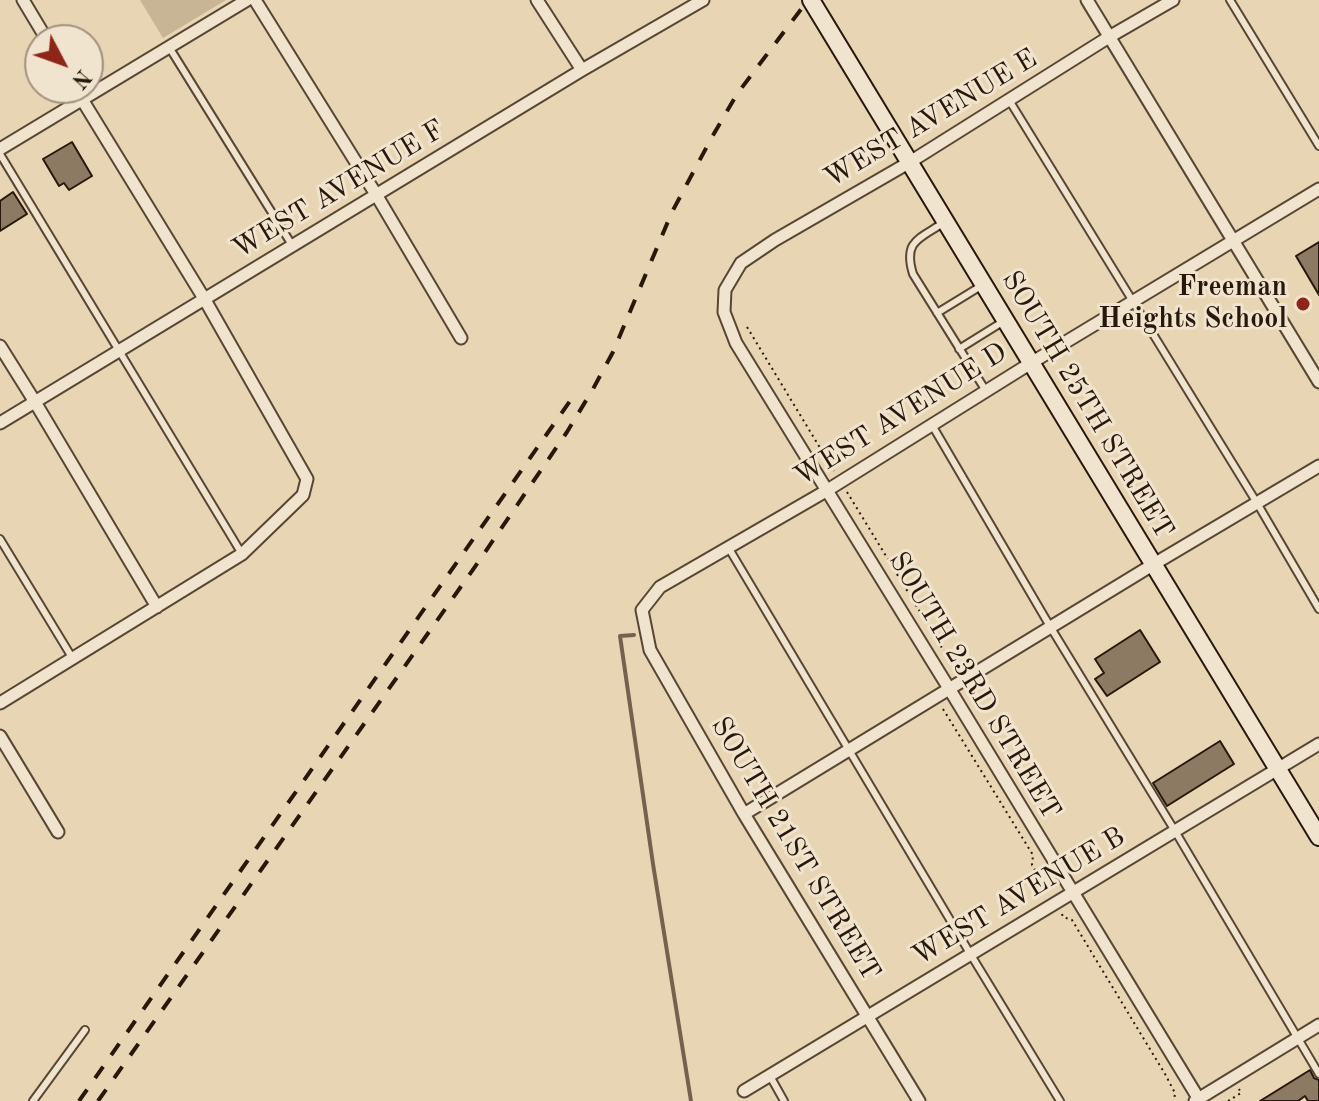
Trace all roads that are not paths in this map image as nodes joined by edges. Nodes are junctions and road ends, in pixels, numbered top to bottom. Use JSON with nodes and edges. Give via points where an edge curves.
{"nodes":[{"id":1,"x":23,"y":0,"type":"edge"},
{"id":2,"x":247,"y":0,"type":"edge"},
{"id":3,"x":255,"y":0,"type":"edge"},
{"id":4,"x":537,"y":0,"type":"edge"},
{"id":5,"x":703,"y":0,"type":"edge"},
{"id":6,"x":811,"y":0,"type":"edge"},
{"id":7,"x":1087,"y":0,"type":"edge"},
{"id":8,"x":1173,"y":0,"type":"edge"},
{"id":9,"x":1230,"y":0,"type":"edge"},
{"id":10,"x":37,"y":24,"type":"edge"},
{"id":11,"x":1109,"y":37,"type":"junction"},
{"id":12,"x":169,"y":47,"type":"junction"},
{"id":13,"x":582,"y":70,"type":"junction"},
{"id":14,"x":104,"y":87,"type":"edge"},
{"id":15,"x":1009,"y":100,"type":"junction"},
{"id":16,"x":76,"y":104,"type":"edge"},
{"id":17,"x":84,"y":104,"type":"edge"},
{"id":18,"x":1319,"y":146,"type":"edge"},
{"id":19,"x":0,"y":152,"type":"edge"},
{"id":20,"x":910,"y":162,"type":"junction"},
{"id":21,"x":1319,"y":189,"type":"edge"},
{"id":22,"x":377,"y":196,"type":"junction"},
{"id":23,"x":946,"y":221,"type":"junction"},
{"id":24,"x":1232,"y":241,"type":"junction"},
{"id":25,"x":293,"y":247,"type":"junction"},
{"id":26,"x":984,"y":284,"type":"junction"},
{"id":27,"x":725,"y":290,"type":"joint"},
{"id":28,"x":205,"y":300,"type":"junction"},
{"id":29,"x":1133,"y":301,"type":"junction"},
{"id":30,"x":937,"y":313,"type":"junction"},
{"id":31,"x":1005,"y":320,"type":"junction"},
{"id":32,"x":461,"y":338,"type":"dead end"},
{"id":33,"x":0,"y":346,"type":"edge"},
{"id":34,"x":959,"y":349,"type":"junction"},
{"id":35,"x":119,"y":351,"type":"junction"},
{"id":36,"x":1031,"y":363,"type":"junction"},
{"id":37,"x":1319,"y":382,"type":"edge"},
{"id":38,"x":986,"y":391,"type":"junction"},
{"id":39,"x":35,"y":402,"type":"junction"},
{"id":40,"x":0,"y":423,"type":"edge"},
{"id":41,"x":932,"y":425,"type":"junction"},
{"id":42,"x":1319,"y":466,"type":"edge"},
{"id":43,"x":826,"y":491,"type":"junction"},
{"id":44,"x":1257,"y":503,"type":"junction"},
{"id":45,"x":0,"y":539,"type":"edge"},
{"id":46,"x":728,"y":547,"type":"junction"},
{"id":47,"x":242,"y":554,"type":"junction"},
{"id":48,"x":1154,"y":564,"type":"junction"},
{"id":49,"x":157,"y":607,"type":"junction"},
{"id":50,"x":1319,"y":609,"type":"edge"},
{"id":51,"x":643,"y":616,"type":"joint"},
{"id":52,"x":1051,"y":628,"type":"junction"},
{"id":53,"x":73,"y":659,"type":"junction"},
{"id":54,"x":950,"y":690,"type":"junction"},
{"id":55,"x":0,"y":703,"type":"edge"},
{"id":56,"x":0,"y":736,"type":"edge"},
{"id":57,"x":1319,"y":744,"type":"edge"},
{"id":58,"x":849,"y":751,"type":"junction"},
{"id":59,"x":1277,"y":769,"type":"junction"},
{"id":60,"x":744,"y":814,"type":"junction"},
{"id":61,"x":1175,"y":831,"type":"junction"},
{"id":62,"x":58,"y":832,"type":"dead end"},
{"id":63,"x":1319,"y":837,"type":"edge"},
{"id":64,"x":1072,"y":893,"type":"junction"},
{"id":65,"x":971,"y":955,"type":"junction"},
{"id":66,"x":869,"y":1017,"type":"junction"},
{"id":67,"x":1319,"y":1025,"type":"edge"},
{"id":68,"x":85,"y":1030,"type":"dead end"},
{"id":69,"x":1297,"y":1039,"type":"junction"},
{"id":70,"x":1319,"y":1074,"type":"edge"},
{"id":71,"x":770,"y":1076,"type":"junction"},
{"id":72,"x":744,"y":1091,"type":"dead end"},
{"id":73,"x":1197,"y":1100,"type":"edge"},
{"id":74,"x":33,"y":1101,"type":"edge"},
{"id":75,"x":784,"y":1101,"type":"edge"},
{"id":76,"x":919,"y":1101,"type":"edge"},
{"id":77,"x":1060,"y":1101,"type":"edge"}],
"edges":[{"from":1,"to":10,"type":"street"},
{"from":2,"to":12,"type":"street"},
{"from":3,"to":22,"type":"street"},
{"from":4,"to":13,"type":"street"},
{"from":5,"to":13,"type":"street","name":"WEST AVENUE F"},
{"from":6,"to":20,"type":"street","name":"SOUTH 25TH STREET"},
{"from":7,"to":11,"type":"street"},
{"from":8,"to":11,"type":"street","name":"WEST AVENUE E"},
{"from":9,"to":18,"type":"lane"},
{"from":11,"to":15,"type":"street","name":"WEST AVENUE E"},
{"from":11,"to":24,"type":"street"},
{"from":12,"to":14,"type":"street"},
{"from":12,"to":25,"type":"lane"},
{"from":13,"to":22,"type":"street","name":"WEST AVENUE F"},
{"from":15,"to":20,"type":"street","name":"WEST AVENUE E"},
{"from":15,"to":29,"type":"lane"},
{"from":16,"to":19,"type":"street"},
{"from":17,"to":28,"type":"street"},
{"from":19,"to":35,"type":"lane"},
{"from":20,"to":23,"type":"street","name":"SOUTH 25TH STREET"},
{"from":20,"to":27,"type":"street","name":"WEST AVENUE E","via":[[741,263]]},
{"from":21,"to":24,"type":"street","name":"WEST AVENUE D"},
{"from":22,"to":25,"type":"street","name":"WEST AVENUE F"},
{"from":22,"to":32,"type":"street"},
{"from":23,"to":26,"type":"street","name":"SOUTH 25TH STREET"},
{"from":23,"to":30,"type":"lane","via":[[914,242],[908,259]]},
{"from":24,"to":29,"type":"street","name":"WEST AVENUE D"},
{"from":24,"to":37,"type":"street"},
{"from":25,"to":28,"type":"street","name":"WEST AVENUE F"},
{"from":26,"to":30,"type":"lane"},
{"from":26,"to":31,"type":"street","name":"SOUTH 25TH STREET"},
{"from":27,"to":43,"type":"street","name":"SOUTH 23RD STREET","via":[[724,312],[736,343]]},
{"from":28,"to":35,"type":"street","name":"WEST AVENUE F"},
{"from":28,"to":47,"type":"street","via":[[307,479],[303,495]]},
{"from":29,"to":36,"type":"street","name":"WEST AVENUE D"},
{"from":29,"to":44,"type":"lane"},
{"from":30,"to":34,"type":"lane"},
{"from":31,"to":34,"type":"lane"},
{"from":31,"to":36,"type":"street","name":"SOUTH 25TH STREET"},
{"from":33,"to":39,"type":"street"},
{"from":34,"to":38,"type":"lane"},
{"from":35,"to":39,"type":"street","name":"WEST AVENUE F"},
{"from":35,"to":47,"type":"lane"},
{"from":36,"to":38,"type":"street","name":"WEST AVENUE D"},
{"from":36,"to":48,"type":"street","name":"SOUTH 25TH STREET"},
{"from":38,"to":41,"type":"street","name":"WEST AVENUE D"},
{"from":39,"to":40,"type":"street","name":"WEST AVENUE F"},
{"from":39,"to":49,"type":"street"},
{"from":41,"to":43,"type":"street","name":"WEST AVENUE D"},
{"from":41,"to":52,"type":"lane"},
{"from":42,"to":44,"type":"street"},
{"from":43,"to":46,"type":"street","name":"WEST AVENUE D"},
{"from":43,"to":54,"type":"street","name":"SOUTH 23RD STREET"},
{"from":44,"to":48,"type":"street"},
{"from":44,"to":50,"type":"lane"},
{"from":45,"to":53,"type":"lane"},
{"from":46,"to":51,"type":"street","name":"WEST AVENUE D","via":[[660,587]]},
{"from":46,"to":58,"type":"lane"},
{"from":47,"to":49,"type":"street"},
{"from":48,"to":52,"type":"street"},
{"from":48,"to":59,"type":"street","name":"SOUTH 25TH STREET"},
{"from":49,"to":53,"type":"street"},
{"from":51,"to":60,"type":"street","name":"SOUTH 21ST STREET","via":[[650,650]]},
{"from":52,"to":54,"type":"street"},
{"from":52,"to":61,"type":"lane"},
{"from":53,"to":55,"type":"street"},
{"from":54,"to":58,"type":"street"},
{"from":54,"to":64,"type":"street","name":"SOUTH 23RD STREET"},
{"from":56,"to":62,"type":"street"},
{"from":57,"to":59,"type":"street","name":"WEST AVENUE B"},
{"from":58,"to":60,"type":"street"},
{"from":58,"to":65,"type":"lane"},
{"from":59,"to":61,"type":"street","name":"WEST AVENUE B"},
{"from":59,"to":63,"type":"street","name":"SOUTH 25TH STREET"},
{"from":60,"to":66,"type":"street","name":"SOUTH 21ST STREET"},
{"from":61,"to":64,"type":"street","name":"WEST AVENUE B"},
{"from":61,"to":69,"type":"lane"},
{"from":64,"to":65,"type":"street","name":"WEST AVENUE B"},
{"from":64,"to":73,"type":"street","name":"SOUTH 23RD STREET"},
{"from":65,"to":66,"type":"street","name":"WEST AVENUE B"},
{"from":65,"to":77,"type":"lane"},
{"from":66,"to":71,"type":"street","name":"WEST AVENUE B"},
{"from":66,"to":76,"type":"street","name":"SOUTH 21ST STREET"},
{"from":67,"to":69,"type":"street"},
{"from":68,"to":74,"type":"lane"},
{"from":69,"to":70,"type":"lane"},
{"from":69,"to":73,"type":"street"},
{"from":71,"to":72,"type":"street","name":"WEST AVENUE B"},
{"from":71,"to":75,"type":"lane"}]}
